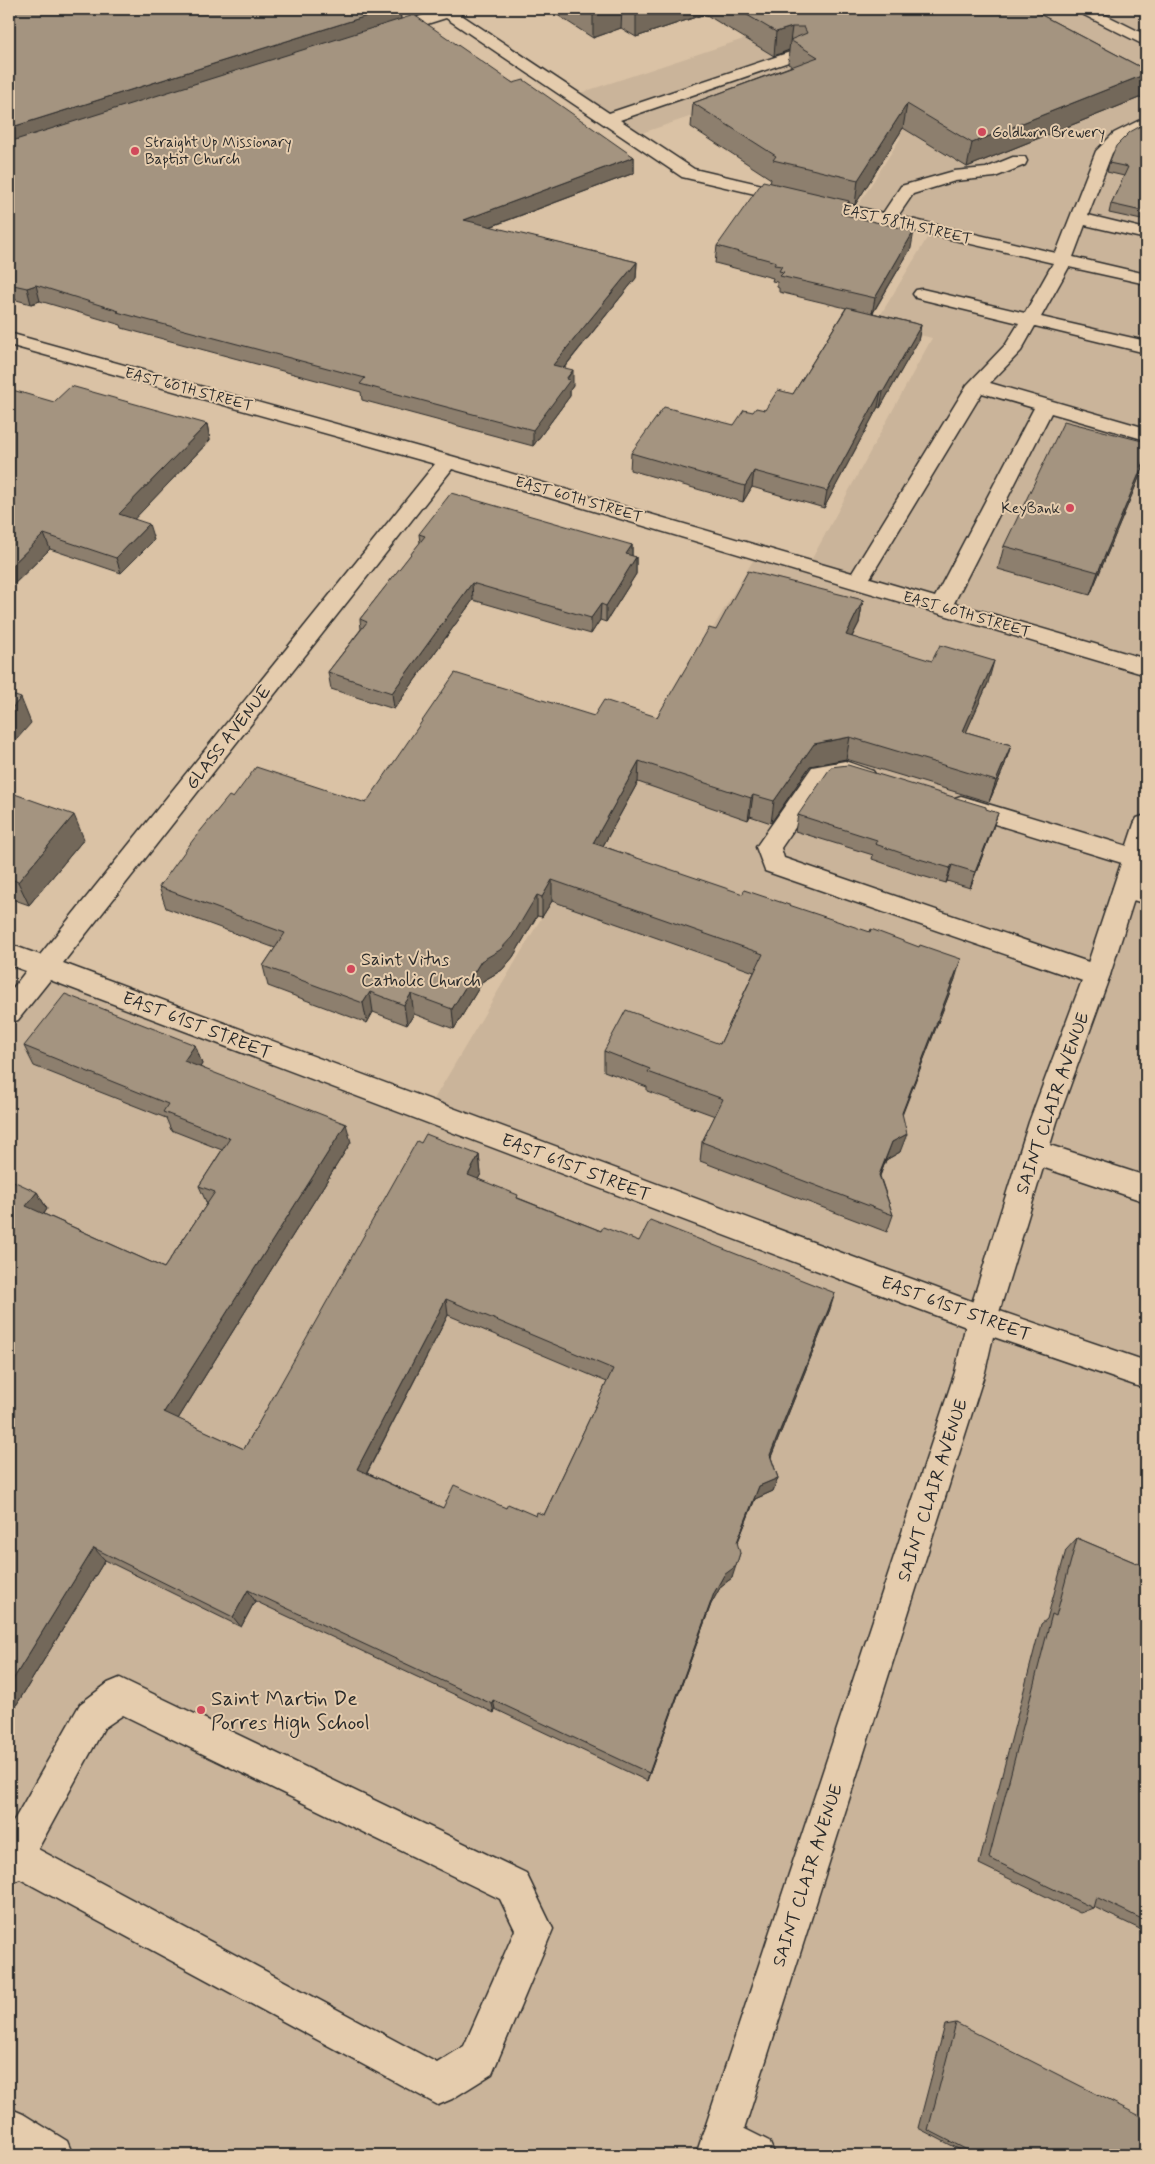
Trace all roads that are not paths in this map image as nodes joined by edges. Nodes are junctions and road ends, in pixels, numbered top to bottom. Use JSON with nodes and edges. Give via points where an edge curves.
{"nodes":[{"id":1,"x":1083,"y":9,"type":"edge"},
{"id":2,"x":453,"y":11,"type":"edge"},
{"id":3,"x":371,"y":37,"type":"edge"},
{"id":4,"x":1146,"y":41,"type":"edge"},
{"id":5,"x":795,"y":55,"type":"edge"},
{"id":6,"x":607,"y":119,"type":"junction"},
{"id":7,"x":1146,"y":122,"type":"edge"},
{"id":8,"x":1019,"y":161,"type":"edge"},
{"id":9,"x":1079,"y":218,"type":"junction"},
{"id":10,"x":887,"y":220,"type":"junction"},
{"id":11,"x":1146,"y":234,"type":"edge"},
{"id":12,"x":1064,"y":260,"type":"junction"},
{"id":13,"x":1146,"y":280,"type":"edge"},
{"id":14,"x":922,"y":294,"type":"dead end"},
{"id":15,"x":1030,"y":319,"type":"junction"},
{"id":16,"x":9,"y":339,"type":"edge"},
{"id":17,"x":1146,"y":347,"type":"edge"},
{"id":18,"x":977,"y":385,"type":"junction"},
{"id":19,"x":1045,"y":405,"type":"junction"},
{"id":20,"x":1146,"y":434,"type":"edge"},
{"id":21,"x":448,"y":460,"type":"junction"},
{"id":22,"x":858,"y":581,"type":"junction"},
{"id":23,"x":941,"y":606,"type":"junction"},
{"id":24,"x":1146,"y":666,"type":"edge"},
{"id":25,"x":883,"y":782,"type":"edge"},
{"id":26,"x":940,"y":799,"type":"edge"},
{"id":27,"x":1146,"y":824,"type":"edge"},
{"id":28,"x":1136,"y":858,"type":"junction"},
{"id":29,"x":1136,"y":891,"type":"edge"},
{"id":30,"x":9,"y":954,"type":"edge"},
{"id":31,"x":45,"y":968,"type":"junction"},
{"id":32,"x":1097,"y":975,"type":"junction"},
{"id":33,"x":9,"y":1012,"type":"edge"},
{"id":34,"x":1034,"y":1152,"type":"junction"},
{"id":35,"x":1146,"y":1189,"type":"edge"},
{"id":36,"x":982,"y":1319,"type":"junction"},
{"id":37,"x":1146,"y":1375,"type":"edge"},
{"id":38,"x":12,"y":1860,"type":"edge"},
{"id":39,"x":9,"y":2128,"type":"edge"},
{"id":40,"x":718,"y":2146,"type":"edge"},
{"id":41,"x":53,"y":2155,"type":"edge"},
{"id":42,"x":755,"y":2155,"type":"edge"}],
"edges":[{"from":1,"to":4,"type":"street"},
{"from":2,"to":3,"type":"street"},
{"from":2,"to":6,"type":"street","name":"EAST 58TH STREET"},
{"from":5,"to":6,"type":"street"},
{"from":6,"to":10,"type":"street","name":"EAST 58TH STREET","via":[[688,173]]},
{"from":7,"to":9,"type":"street","via":[[1116,140],[1104,152]]},
{"from":8,"to":10,"type":"street","via":[[990,174],[954,176],[907,190]]},
{"from":9,"to":11,"type":"street"},
{"from":9,"to":12,"type":"street"},
{"from":10,"to":12,"type":"street","name":"EAST 58TH STREET"},
{"from":12,"to":13,"type":"street","name":"EAST 58TH STREET"},
{"from":12,"to":15,"type":"street"},
{"from":14,"to":15,"type":"street"},
{"from":15,"to":17,"type":"street"},
{"from":15,"to":18,"type":"street","via":[[1014,347]]},
{"from":16,"to":21,"type":"street","name":"EAST 60TH STREET"},
{"from":18,"to":19,"type":"street"},
{"from":18,"to":22,"type":"street"},
{"from":19,"to":20,"type":"street"},
{"from":19,"to":23,"type":"street"},
{"from":21,"to":22,"type":"street","name":"EAST 60TH STREET"},
{"from":21,"to":31,"type":"street","name":"GLASS AVENUE"},
{"from":22,"to":23,"type":"street","name":"EAST 60TH STREET"},
{"from":23,"to":24,"type":"street","name":"EAST 60TH STREET"},
{"from":25,"to":32,"type":"street","via":[[845,770],[820,773],[768,847],[774,864]]},
{"from":26,"to":28,"type":"street"},
{"from":27,"to":28,"type":"street","name":"SAINT CLAIR AVENUE"},
{"from":28,"to":29,"type":"street","name":"SAINT CLAIR AVENUE"},
{"from":29,"to":32,"type":"street","name":"SAINT CLAIR AVENUE"},
{"from":30,"to":31,"type":"street","name":"EAST 61ST STREET"},
{"from":31,"to":33,"type":"street","name":"GLASS AVENUE"},
{"from":31,"to":36,"type":"street","name":"EAST 61ST STREET"},
{"from":32,"to":34,"type":"street","name":"SAINT CLAIR AVENUE"},
{"from":34,"to":35,"type":"street"},
{"from":34,"to":36,"type":"street","name":"SAINT CLAIR AVENUE"},
{"from":36,"to":37,"type":"street","name":"EAST 61ST STREET"},
{"from":36,"to":40,"type":"street","name":"SAINT CLAIR AVENUE","via":[[970,1372]]},
{"from":38,"to":38,"type":"street","via":[[438,2085],[478,2060],[534,1929],[513,1886],[120,1695],[92,1716]]},
{"from":39,"to":41,"type":"street"},
{"from":40,"to":42,"type":"street"}]}
